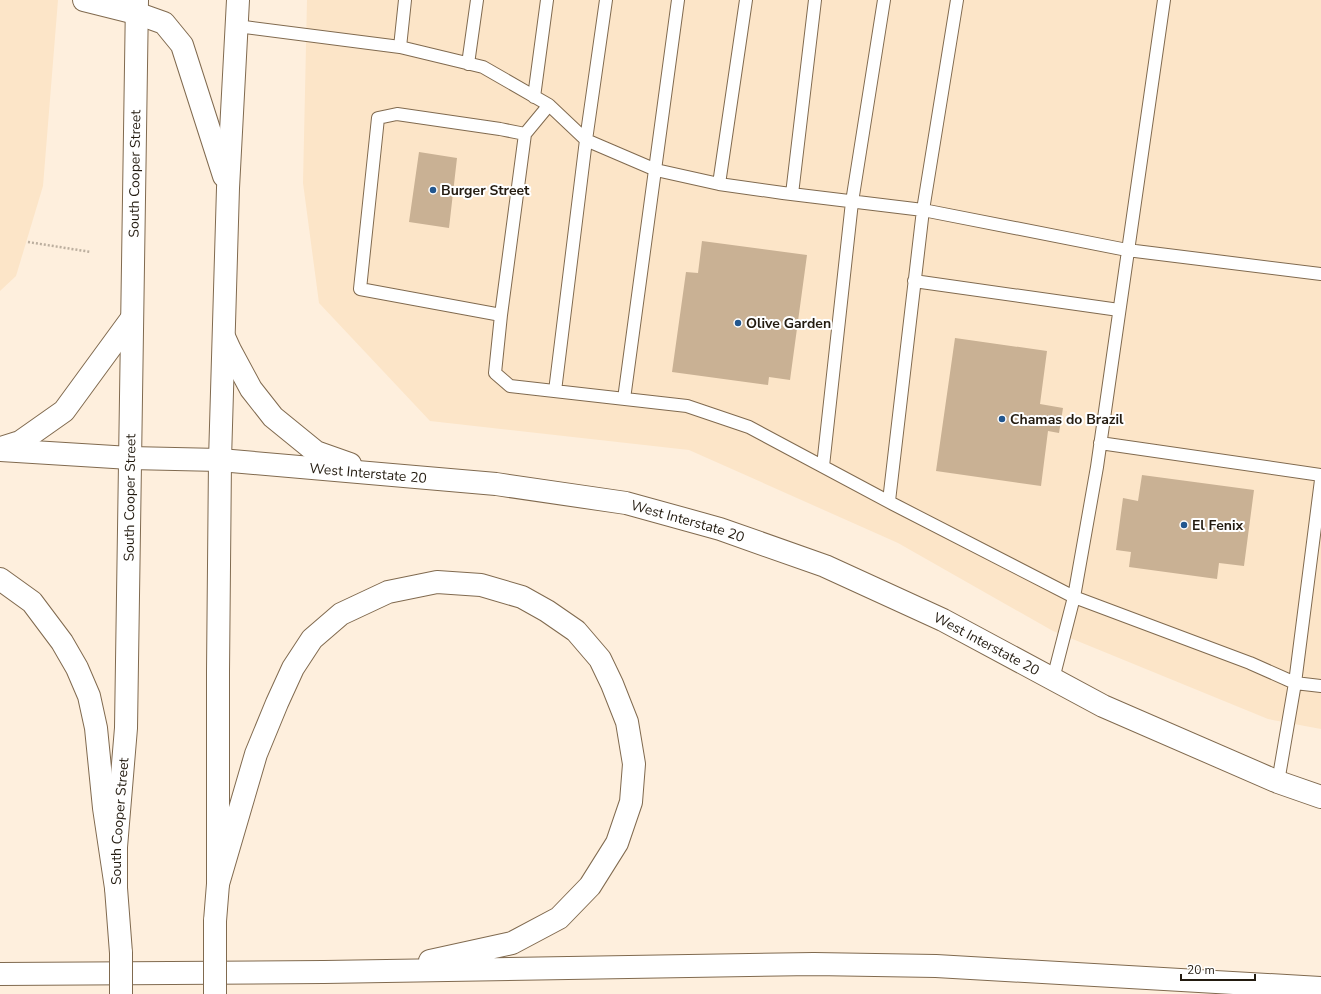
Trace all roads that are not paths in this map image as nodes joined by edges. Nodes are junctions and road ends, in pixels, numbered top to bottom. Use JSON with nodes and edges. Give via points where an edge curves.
{"nodes":[{"id":1,"x":84,"y":0,"type":"edge"},
{"id":2,"x":238,"y":0,"type":"edge"},
{"id":3,"x":405,"y":0,"type":"edge"},
{"id":4,"x":477,"y":0,"type":"edge"},
{"id":5,"x":547,"y":0,"type":"edge"},
{"id":6,"x":606,"y":0,"type":"edge"},
{"id":7,"x":678,"y":0,"type":"edge"},
{"id":8,"x":746,"y":0,"type":"edge"},
{"id":9,"x":815,"y":0,"type":"edge"},
{"id":10,"x":884,"y":0,"type":"edge"},
{"id":11,"x":957,"y":0,"type":"edge"},
{"id":12,"x":1164,"y":0,"type":"edge"},
{"id":13,"x":136,"y":7,"type":"edge"},
{"id":14,"x":237,"y":26,"type":"junction"},
{"id":15,"x":400,"y":47,"type":"junction"},
{"id":16,"x":468,"y":64,"type":"junction"},
{"id":17,"x":534,"y":97,"type":"junction"},
{"id":18,"x":549,"y":105,"type":"junction"},
{"id":19,"x":525,"y":134,"type":"junction"},
{"id":20,"x":586,"y":140,"type":"junction"},
{"id":21,"x":656,"y":170,"type":"junction"},
{"id":22,"x":719,"y":184,"type":"junction"},
{"id":23,"x":228,"y":188,"type":"junction"},
{"id":24,"x":792,"y":194,"type":"junction"},
{"id":25,"x":852,"y":202,"type":"junction"},
{"id":26,"x":923,"y":210,"type":"junction"},
{"id":27,"x":1127,"y":250,"type":"junction"},
{"id":28,"x":1321,"y":274,"type":"edge"},
{"id":29,"x":914,"y":281,"type":"junction"},
{"id":30,"x":1119,"y":310,"type":"junction"},
{"id":31,"x":501,"y":316,"type":"junction"},
{"id":32,"x":132,"y":318,"type":"junction"},
{"id":33,"x":224,"y":334,"type":"junction"},
{"id":34,"x":555,"y":391,"type":"junction"},
{"id":35,"x":624,"y":399,"type":"junction"},
{"id":36,"x":1100,"y":443,"type":"junction"},
{"id":37,"x":0,"y":449,"type":"edge"},
{"id":38,"x":130,"y":458,"type":"junction"},
{"id":39,"x":220,"y":460,"type":"junction"},
{"id":40,"x":823,"y":466,"type":"junction"},
{"id":41,"x":375,"y":474,"type":"junction"},
{"id":42,"x":1321,"y":475,"type":"edge"},
{"id":43,"x":1321,"y":480,"type":"edge"},
{"id":44,"x":889,"y":501,"type":"junction"},
{"id":45,"x":0,"y":579,"type":"edge"},
{"id":46,"x":1074,"y":598,"type":"junction"},
{"id":47,"x":1053,"y":679,"type":"junction"},
{"id":48,"x":1295,"y":683,"type":"junction"},
{"id":49,"x":1321,"y":686,"type":"edge"},
{"id":50,"x":1278,"y":782,"type":"junction"},
{"id":51,"x":1321,"y":797,"type":"edge"},
{"id":52,"x":218,"y":884,"type":"junction"},
{"id":53,"x":116,"y":888,"type":"junction"},
{"id":54,"x":324,"y":972,"type":"junction"},
{"id":55,"x":0,"y":974,"type":"edge"},
{"id":56,"x":1321,"y":988,"type":"edge"},
{"id":57,"x":120,"y":994,"type":"edge"},
{"id":58,"x":215,"y":994,"type":"edge"}],
"edges":[{"from":1,"to":13,"type":"main road"},
{"from":2,"to":14,"type":"main road"},
{"from":3,"to":15,"type":"lane"},
{"from":4,"to":16,"type":"lane"},
{"from":5,"to":17,"type":"lane"},
{"from":6,"to":20,"type":"lane"},
{"from":7,"to":21,"type":"lane"},
{"from":8,"to":22,"type":"lane"},
{"from":9,"to":24,"type":"lane"},
{"from":10,"to":25,"type":"lane"},
{"from":11,"to":26,"type":"lane"},
{"from":12,"to":27,"type":"lane"},
{"from":13,"to":23,"type":"main road","via":[[164,23],[182,45]]},
{"from":13,"to":32,"type":"main road","name":"South Cooper Street"},
{"from":14,"to":15,"type":"lane"},
{"from":14,"to":23,"type":"main road"},
{"from":15,"to":16,"type":"lane"},
{"from":16,"to":17,"type":"lane","via":[[483,67]]},
{"from":17,"to":18,"type":"lane"},
{"from":18,"to":19,"type":"lane"},
{"from":18,"to":20,"type":"lane"},
{"from":19,"to":31,"type":"lane"},
{"from":19,"to":31,"type":"lane","via":[[398,114],[378,118],[360,289]]},
{"from":20,"to":21,"type":"lane"},
{"from":20,"to":34,"type":"lane"},
{"from":21,"to":22,"type":"lane"},
{"from":21,"to":35,"type":"lane"},
{"from":22,"to":24,"type":"lane"},
{"from":23,"to":33,"type":"main road"},
{"from":24,"to":25,"type":"lane"},
{"from":25,"to":26,"type":"lane"},
{"from":25,"to":40,"type":"lane"},
{"from":26,"to":27,"type":"lane"},
{"from":26,"to":29,"type":"lane"},
{"from":27,"to":28,"type":"lane"},
{"from":27,"to":30,"type":"lane"},
{"from":29,"to":30,"type":"lane"},
{"from":29,"to":44,"type":"lane"},
{"from":30,"to":36,"type":"lane"},
{"from":31,"to":34,"type":"lane","via":[[495,373],[510,386]]},
{"from":32,"to":37,"type":"main road","via":[[64,411],[20,442]]},
{"from":32,"to":38,"type":"main road","name":"South Cooper Street"},
{"from":33,"to":39,"type":"main road"},
{"from":33,"to":41,"type":"main road","via":[[251,389],[273,417],[316,452]]},
{"from":34,"to":35,"type":"lane"},
{"from":35,"to":40,"type":"lane","via":[[687,406],[749,427]]},
{"from":36,"to":42,"type":"lane"},
{"from":36,"to":46,"type":"lane"},
{"from":37,"to":38,"type":"main road","name":"West Interstate 20"},
{"from":38,"to":39,"type":"main road","name":"West Interstate 20"},
{"from":38,"to":53,"type":"main road","name":"South Cooper Street","via":[[126,728],[116,847]]},
{"from":39,"to":41,"type":"main road","name":"West Interstate 20"},
{"from":39,"to":52,"type":"main road"},
{"from":40,"to":44,"type":"lane"},
{"from":41,"to":47,"type":"main road","name":"West Interstate 20","via":[[496,484],[626,503],[720,529],[825,566],[943,620]]},
{"from":43,"to":48,"type":"lane"},
{"from":44,"to":46,"type":"lane"},
{"from":45,"to":53,"type":"main road","via":[[32,602],[62,642],[77,668],[88,696],[96,728]]},
{"from":46,"to":47,"type":"lane"},
{"from":46,"to":48,"type":"lane","via":[[1250,663]]},
{"from":47,"to":50,"type":"main road","name":"West Interstate 20","via":[[1103,706]]},
{"from":48,"to":49,"type":"lane"},
{"from":48,"to":50,"type":"lane"},
{"from":50,"to":51,"type":"main road","name":"West Interstate 20"},
{"from":52,"to":54,"type":"main road","via":[[256,754],[277,703],[293,668],[312,639],[341,614],[388,592],[437,582],[481,585],[522,597],[576,631],[600,659],[612,684],[627,722],[634,764],[631,802],[617,843],[590,886],[559,918],[512,943],[437,960]]},
{"from":52,"to":58,"type":"main road","bridge":true},
{"from":53,"to":57,"type":"main road","name":"South Cooper Street","bridge":true,"via":[[121,953]]},
{"from":54,"to":55,"type":"main road"},
{"from":54,"to":56,"type":"main road","via":[[814,964],[936,966]]}]}
